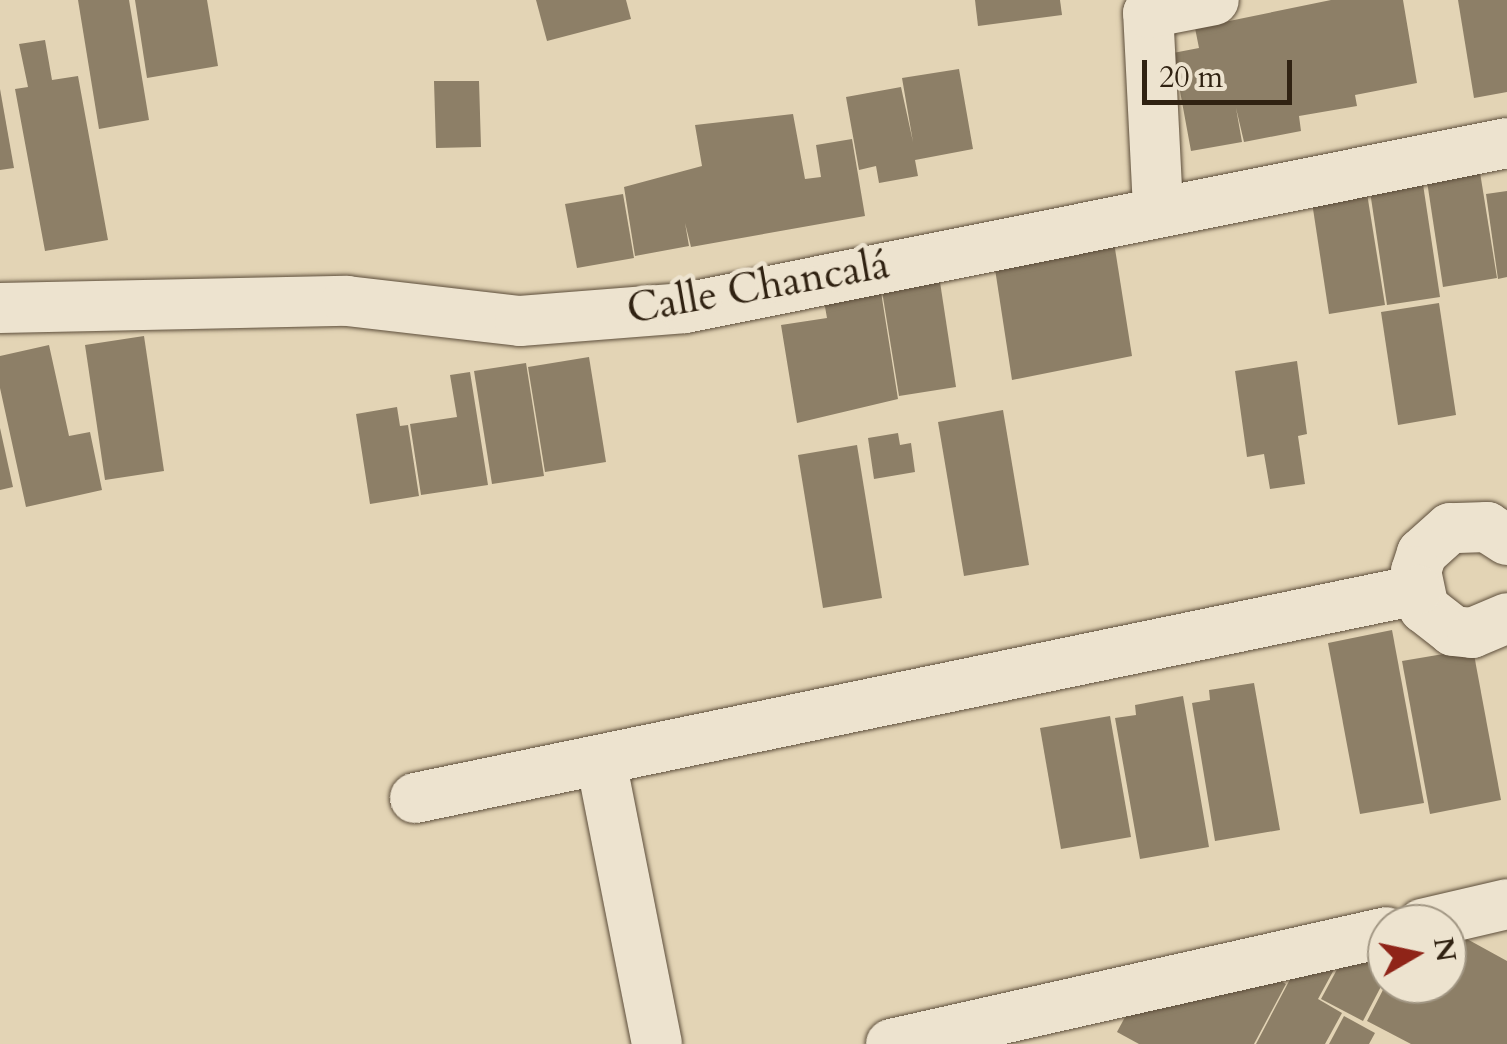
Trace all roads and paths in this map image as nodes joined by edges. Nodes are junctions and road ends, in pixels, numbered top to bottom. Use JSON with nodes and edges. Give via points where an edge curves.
{"nodes":[{"id":1,"x":1214,"y":0,"type":"edge"},
{"id":2,"x":1507,"y":142,"type":"edge"},
{"id":3,"x":1158,"y":208,"type":"junction"},
{"id":4,"x":0,"y":308,"type":"edge"},
{"id":5,"x":1507,"y":540,"type":"edge"},
{"id":6,"x":1417,"y":590,"type":"junction"},
{"id":7,"x":1507,"y":618,"type":"edge"},
{"id":8,"x":601,"y":761,"type":"junction"},
{"id":9,"x":415,"y":798,"type":"dead end"},
{"id":10,"x":1498,"y":913,"type":"edge"},
{"id":11,"x":1467,"y":917,"type":"edge"},
{"id":12,"x":1367,"y":937,"type":"edge"},
{"id":13,"x":990,"y":1036,"type":"edge"},
{"id":14,"x":658,"y":1044,"type":"edge"},
{"id":15,"x":891,"y":1044,"type":"edge"}],
"edges":[{"from":1,"to":3,"type":"street","via":[[1148,12]]},
{"from":2,"to":3,"type":"street","name":"Calle Chancalá"},
{"from":3,"to":4,"type":"street","name":"Calle Chancalá","via":[[685,308],[520,320],[347,301]]},
{"from":5,"to":6,"type":"street","via":[[1486,527],[1450,528],[1422,553]]},
{"from":6,"to":7,"type":"street","via":[[1424,608],[1454,631],[1472,634]]},
{"from":6,"to":8,"type":"street"},
{"from":8,"to":9,"type":"street"},
{"from":8,"to":14,"type":"street"},
{"from":10,"to":11,"type":"street"},
{"from":12,"to":13,"type":"street"},
{"from":13,"to":15,"type":"street"}]}
